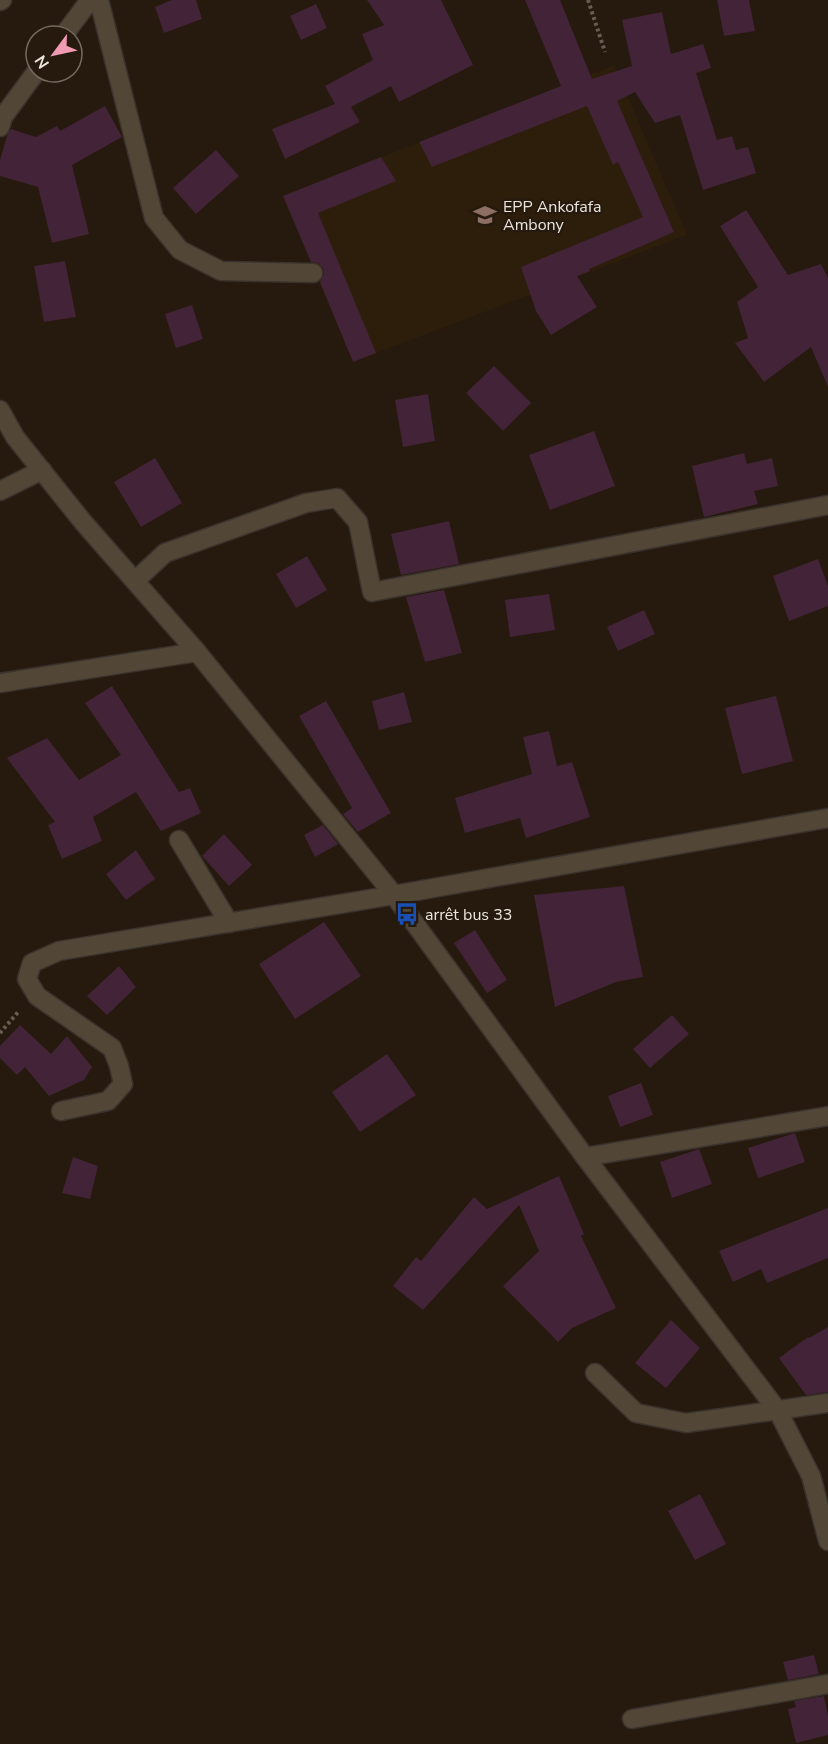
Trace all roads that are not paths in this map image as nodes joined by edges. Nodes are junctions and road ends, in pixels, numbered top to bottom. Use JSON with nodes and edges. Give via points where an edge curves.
{"nodes":[{"id":1,"x":90,"y":0,"type":"edge"},
{"id":2,"x":99,"y":0,"type":"edge"},
{"id":3,"x":72,"y":24,"type":"edge"},
{"id":4,"x":27,"y":84,"type":"edge"},
{"id":5,"x":0,"y":127,"type":"edge"},
{"id":6,"x":313,"y":273,"type":"dead end"},
{"id":7,"x":0,"y":410,"type":"edge"},
{"id":8,"x":42,"y":470,"type":"junction"},
{"id":9,"x":0,"y":491,"type":"edge"},
{"id":10,"x":828,"y":506,"type":"edge"},
{"id":11,"x":135,"y":581,"type":"junction"},
{"id":12,"x":197,"y":652,"type":"junction"},
{"id":13,"x":0,"y":683,"type":"edge"},
{"id":14,"x":828,"y":818,"type":"edge"},
{"id":15,"x":179,"y":840,"type":"dead end"},
{"id":16,"x":394,"y":895,"type":"junction"},
{"id":17,"x":229,"y":923,"type":"junction"},
{"id":18,"x":61,"y":1111,"type":"dead end"},
{"id":19,"x":828,"y":1116,"type":"edge"},
{"id":20,"x":585,"y":1157,"type":"junction"},
{"id":21,"x":594,"y":1373,"type":"dead end"},
{"id":22,"x":828,"y":1403,"type":"edge"},
{"id":23,"x":778,"y":1411,"type":"junction"},
{"id":24,"x":828,"y":1541,"type":"edge"},
{"id":25,"x":828,"y":1684,"type":"edge"},
{"id":26,"x":632,"y":1719,"type":"dead end"}],
"edges":[{"from":1,"to":3,"type":"street"},
{"from":2,"to":6,"type":"street","via":[[154,218],[180,250],[221,271]]},
{"from":4,"to":5,"type":"street"},
{"from":7,"to":8,"type":"street","via":[[15,437]]},
{"from":8,"to":9,"type":"street"},
{"from":8,"to":11,"type":"street"},
{"from":10,"to":11,"type":"street","via":[[372,592],[358,522],[337,498],[306,503],[165,553]]},
{"from":11,"to":12,"type":"street"},
{"from":12,"to":13,"type":"street"},
{"from":12,"to":16,"type":"street"},
{"from":14,"to":16,"type":"street"},
{"from":15,"to":17,"type":"street"},
{"from":16,"to":17,"type":"street"},
{"from":16,"to":20,"type":"street"},
{"from":17,"to":18,"type":"street","via":[[59,951],[33,963],[27,979],[38,996],[112,1048],[123,1084],[108,1101]]},
{"from":19,"to":20,"type":"street"},
{"from":20,"to":23,"type":"street"},
{"from":21,"to":23,"type":"street","via":[[636,1413],[686,1423]]},
{"from":22,"to":23,"type":"street"},
{"from":23,"to":24,"type":"street","via":[[811,1476]]},
{"from":25,"to":26,"type":"street"}]}
